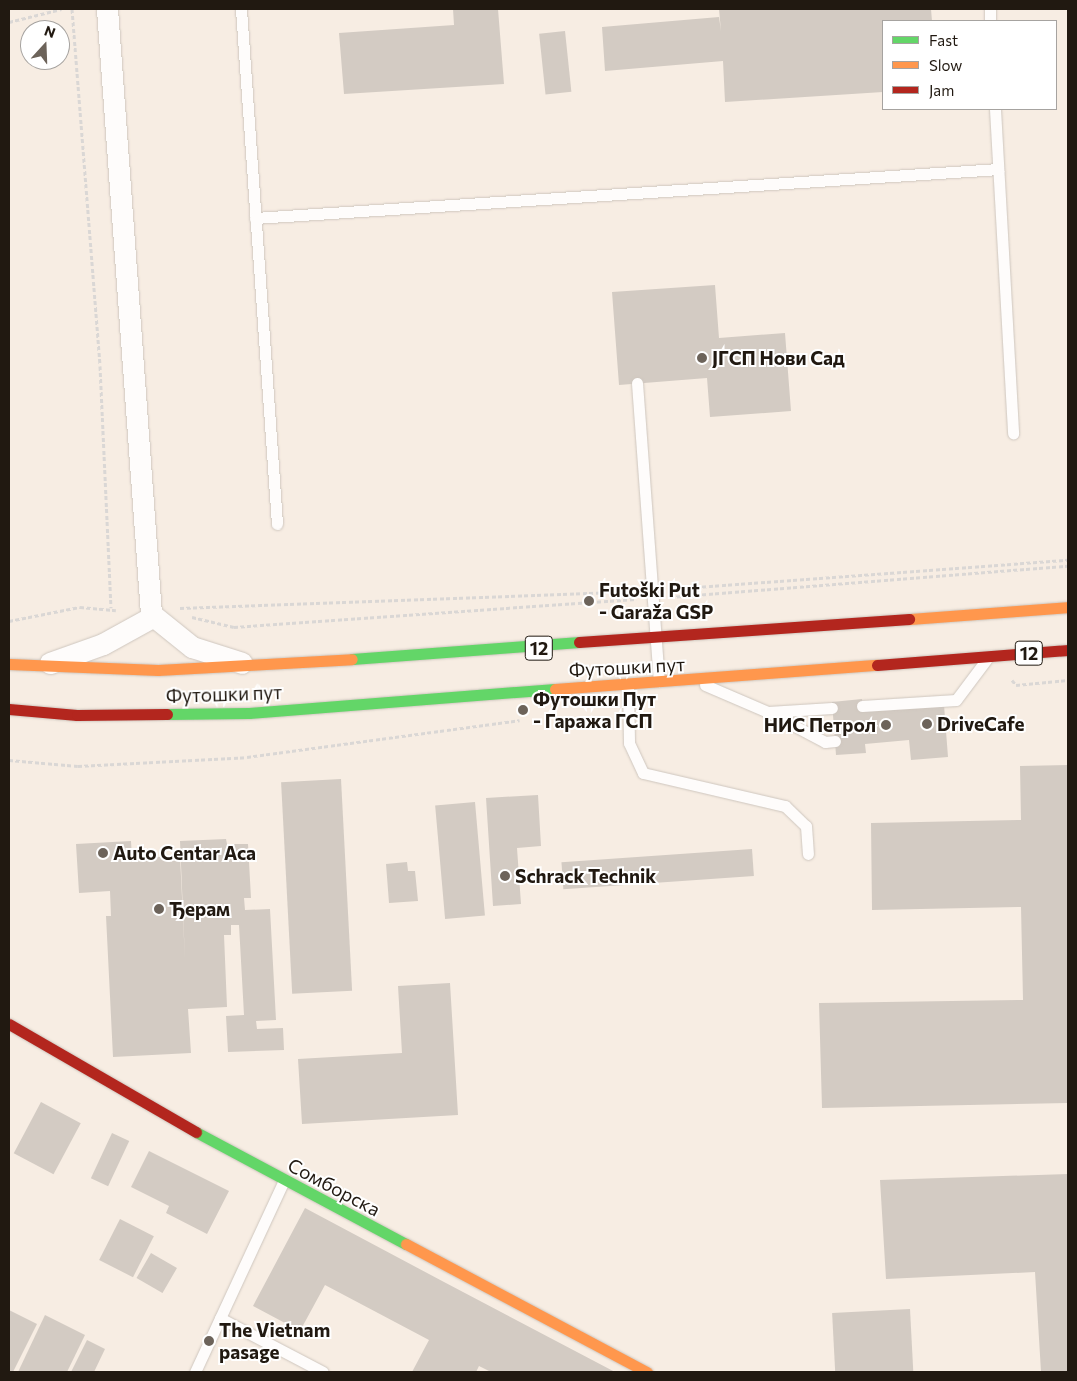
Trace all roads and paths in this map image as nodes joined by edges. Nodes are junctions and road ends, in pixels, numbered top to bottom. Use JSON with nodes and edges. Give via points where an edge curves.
{"nodes":[{"id":1,"x":61,"y":9,"type":"edge"},
{"id":2,"x":72,"y":9,"type":"edge"},
{"id":3,"x":106,"y":9,"type":"edge"},
{"id":4,"x":241,"y":9,"type":"edge"},
{"id":5,"x":9,"y":22,"type":"edge"},
{"id":6,"x":995,"y":110,"type":"edge"},
{"id":7,"x":998,"y":169,"type":"junction"},
{"id":8,"x":255,"y":218,"type":"junction"},
{"id":9,"x":637,"y":383,"type":"dead end"},
{"id":10,"x":1013,"y":434,"type":"dead end"},
{"id":11,"x":277,"y":524,"type":"dead end"},
{"id":12,"x":1068,"y":560,"type":"edge"},
{"id":13,"x":1068,"y":566,"type":"edge"},
{"id":14,"x":653,"y":594,"type":"junction"},
{"id":15,"x":1068,"y":607,"type":"edge"},
{"id":16,"x":177,"y":608,"type":"dead end"},
{"id":17,"x":116,"y":610,"type":"junction"},
{"id":18,"x":152,"y":615,"type":"junction"},
{"id":19,"x":187,"y":616,"type":"dead end"},
{"id":20,"x":9,"y":622,"type":"edge"},
{"id":21,"x":656,"y":638,"type":"junction"},
{"id":22,"x":1068,"y":650,"type":"edge"},
{"id":23,"x":989,"y":655,"type":"junction"},
{"id":24,"x":9,"y":664,"type":"edge"},
{"id":25,"x":254,"y":666,"type":"junction"},
{"id":26,"x":38,"y":667,"type":"junction"},
{"id":27,"x":659,"y":681,"type":"junction"},
{"id":28,"x":694,"y":681,"type":"junction"},
{"id":29,"x":628,"y":684,"type":"junction"},
{"id":30,"x":862,"y":706,"type":"dead end"},
{"id":31,"x":832,"y":708,"type":"dead end"},
{"id":32,"x":9,"y":709,"type":"edge"},
{"id":33,"x":768,"y":712,"type":"junction"},
{"id":34,"x":531,"y":719,"type":"dead end"},
{"id":35,"x":835,"y":741,"type":"dead end"},
{"id":36,"x":9,"y":760,"type":"edge"},
{"id":37,"x":808,"y":854,"type":"dead end"},
{"id":38,"x":9,"y":1024,"type":"edge"},
{"id":39,"x":284,"y":1180,"type":"junction"},
{"id":40,"x":220,"y":1318,"type":"junction"},
{"id":41,"x":195,"y":1372,"type":"edge"},
{"id":42,"x":323,"y":1372,"type":"edge"},
{"id":43,"x":647,"y":1372,"type":"edge"}],
"edges":[{"from":1,"to":5,"type":"path"},
{"from":2,"to":17,"type":"path","via":[[100,366],[110,607]]},
{"from":3,"to":18,"type":"street"},
{"from":4,"to":8,"type":"lane"},
{"from":6,"to":7,"type":"lane"},
{"from":7,"to":8,"type":"lane"},
{"from":7,"to":10,"type":"lane"},
{"from":8,"to":11,"type":"lane"},
{"from":9,"to":14,"type":"lane"},
{"from":12,"to":14,"type":"path"},
{"from":13,"to":14,"type":"path"},
{"from":14,"to":16,"type":"path"},
{"from":14,"to":19,"type":"path","via":[[234,626]]},
{"from":14,"to":21,"type":"lane"},
{"from":15,"to":21,"type":"main road","name":"Футошки пут","number":"12"},
{"from":17,"to":18,"type":"path"},
{"from":17,"to":20,"type":"path","via":[[80,607]]},
{"from":18,"to":25,"type":"street","via":[[192,647]]},
{"from":18,"to":26,"type":"street","via":[[103,644]]},
{"from":21,"to":25,"type":"main road","name":"Футошки пут","number":"12"},
{"from":21,"to":27,"type":"lane"},
{"from":22,"to":23,"type":"main road","name":"Футошки пут","number":"12"},
{"from":23,"to":28,"type":"main road","name":"Футошки пут","number":"12"},
{"from":23,"to":30,"type":"lane","via":[[956,700]]},
{"from":24,"to":26,"type":"main road","name":"Футошки пут","number":"12"},
{"from":25,"to":26,"type":"main road","name":"Футошки пут","number":"12","via":[[158,670]]},
{"from":27,"to":28,"type":"main road","name":"Футошки пут","number":"12"},
{"from":27,"to":29,"type":"main road","name":"Футошки пут","number":"12"},
{"from":28,"to":33,"type":"lane"},
{"from":29,"to":32,"type":"main road","name":"Футошки пут","number":"12","via":[[249,713],[77,715]]},
{"from":29,"to":37,"type":"lane","via":[[629,743],[642,773],[785,806],[806,826]]},
{"from":31,"to":33,"type":"lane"},
{"from":33,"to":35,"type":"lane","via":[[825,742]]},
{"from":34,"to":36,"type":"path","via":[[247,757],[78,766]]},
{"from":38,"to":39,"type":"main road","name":"Сомборска"},
{"from":39,"to":40,"type":"lane"},
{"from":39,"to":43,"type":"main road","name":"Сомборска"},
{"from":40,"to":41,"type":"lane"},
{"from":40,"to":42,"type":"lane"}]}
